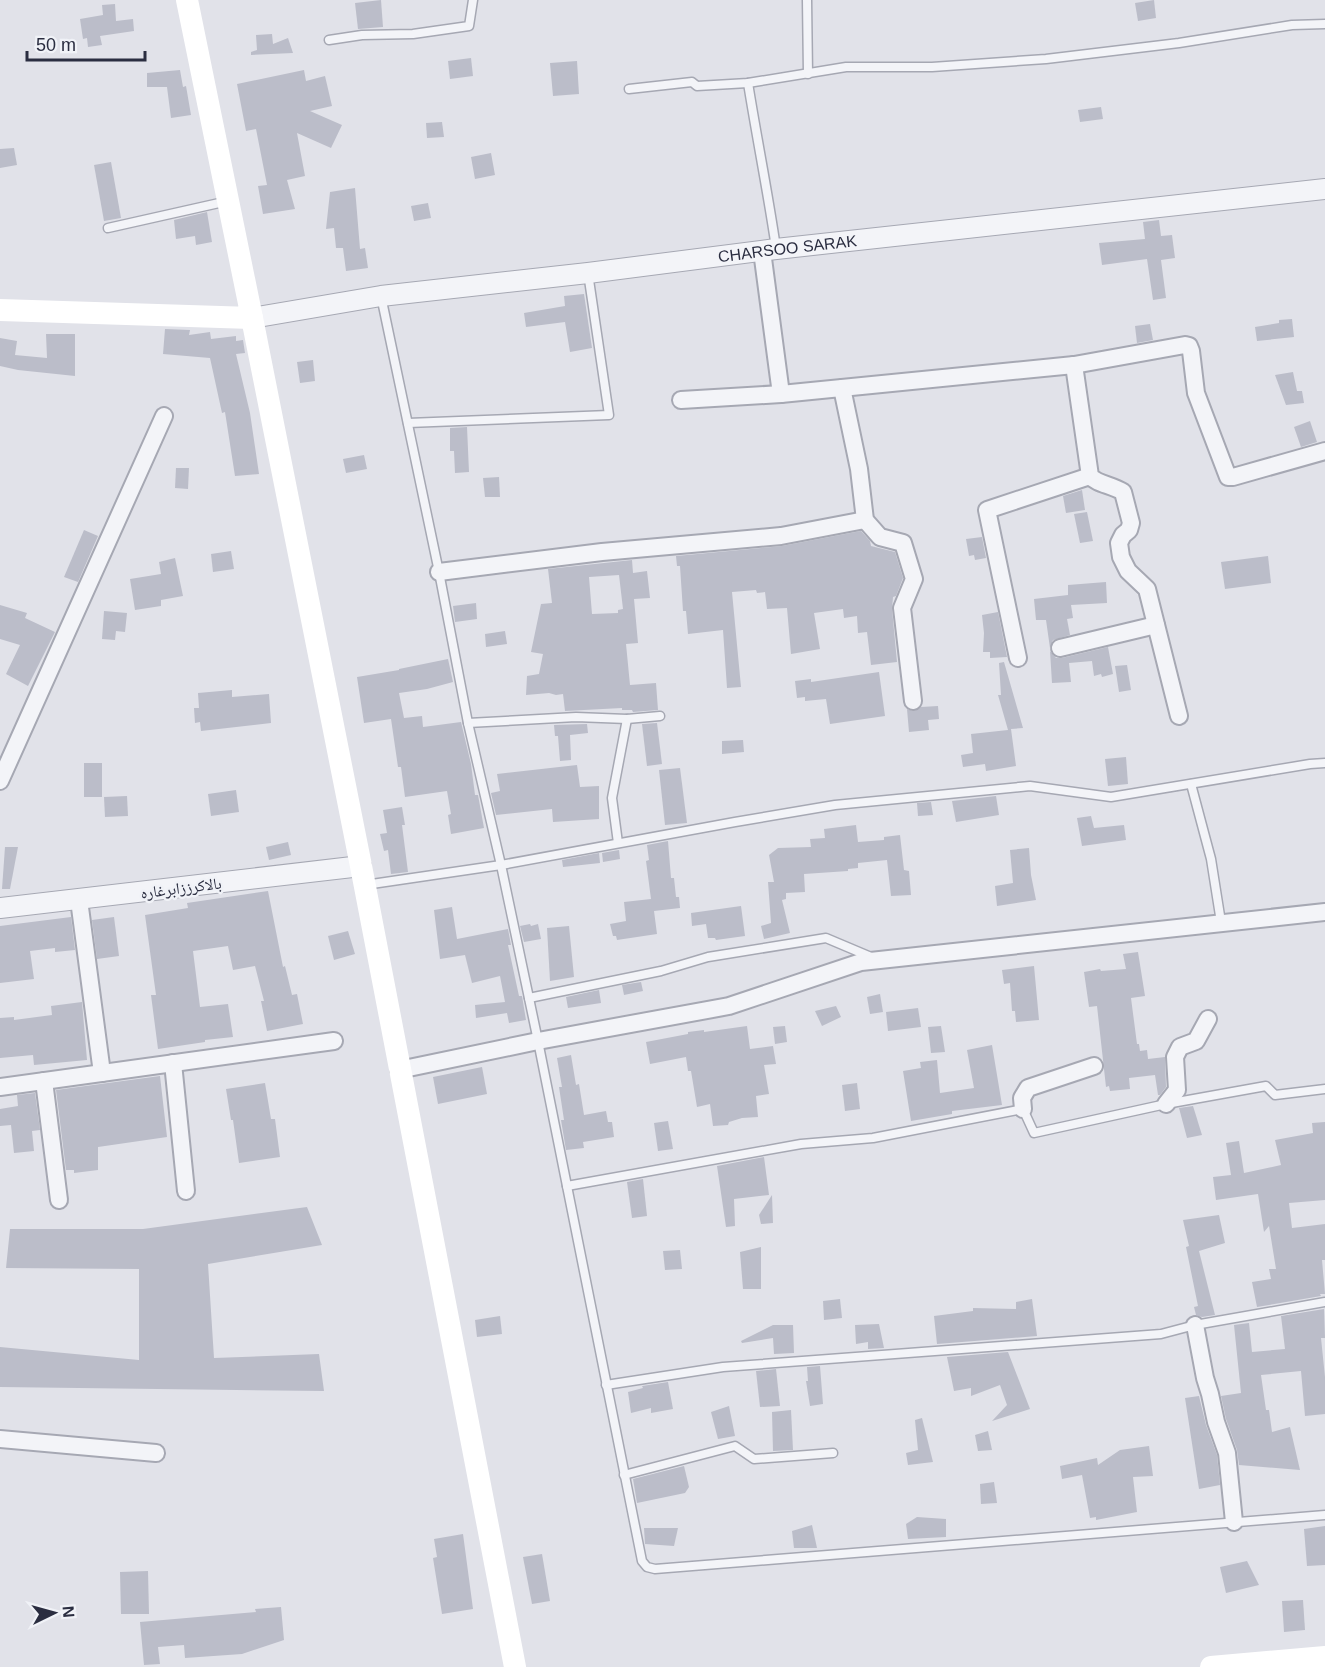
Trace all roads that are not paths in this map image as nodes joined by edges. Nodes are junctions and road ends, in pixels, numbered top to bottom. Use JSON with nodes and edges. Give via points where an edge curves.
{"nodes":[{"id":1,"x":187,"y":0,"type":"edge"},
{"id":2,"x":473,"y":0,"type":"edge"},
{"id":3,"x":807,"y":0,"type":"edge"},
{"id":4,"x":1325,"y":24,"type":"edge"},
{"id":5,"x":329,"y":40,"type":"dead end"},
{"id":6,"x":808,"y":74,"type":"junction"},
{"id":7,"x":748,"y":83,"type":"junction"},
{"id":8,"x":629,"y":88,"type":"dead end"},
{"id":9,"x":1325,"y":189,"type":"edge"},
{"id":10,"x":228,"y":201,"type":"junction"},
{"id":11,"x":108,"y":228,"type":"dead end"},
{"id":12,"x":769,"y":250,"type":"junction"},
{"id":13,"x":588,"y":273,"type":"junction"},
{"id":14,"x":381,"y":296,"type":"junction"},
{"id":15,"x":0,"y":310,"type":"edge"},
{"id":16,"x":252,"y":318,"type":"junction"},
{"id":17,"x":1074,"y":365,"type":"junction"},
{"id":18,"x":842,"y":388,"type":"junction"},
{"id":19,"x":781,"y":394,"type":"junction"},
{"id":20,"x":681,"y":400,"type":"dead end"},
{"id":21,"x":164,"y":416,"type":"dead end"},
{"id":22,"x":408,"y":423,"type":"junction"},
{"id":23,"x":1325,"y":451,"type":"edge"},
{"id":24,"x":1090,"y":476,"type":"junction"},
{"id":25,"x":865,"y":520,"type":"junction"},
{"id":26,"x":439,"y":572,"type":"junction"},
{"id":27,"x":1156,"y":625,"type":"junction"},
{"id":28,"x":1060,"y":648,"type":"dead end"},
{"id":29,"x":1018,"y":658,"type":"dead end"},
{"id":30,"x":913,"y":701,"type":"dead end"},
{"id":31,"x":660,"y":716,"type":"dead end"},
{"id":32,"x":1179,"y":716,"type":"dead end"},
{"id":33,"x":627,"y":719,"type":"junction"},
{"id":34,"x":468,"y":723,"type":"junction"},
{"id":35,"x":1325,"y":763,"type":"edge"},
{"id":36,"x":0,"y":781,"type":"edge"},
{"id":37,"x":1191,"y":784,"type":"junction"},
{"id":38,"x":618,"y":843,"type":"junction"},
{"id":39,"x":501,"y":865,"type":"junction"},
{"id":40,"x":363,"y":875,"type":"junction"},
{"id":41,"x":79,"y":900,"type":"junction"},
{"id":42,"x":0,"y":908,"type":"edge"},
{"id":43,"x":1325,"y":912,"type":"edge"},
{"id":44,"x":1221,"y":922,"type":"junction"},
{"id":45,"x":877,"y":960,"type":"junction"},
{"id":46,"x":529,"y":998,"type":"junction"},
{"id":47,"x":1208,"y":1019,"type":"dead end"},
{"id":48,"x":334,"y":1041,"type":"dead end"},
{"id":49,"x":538,"y":1041,"type":"junction"},
{"id":50,"x":173,"y":1063,"type":"junction"},
{"id":51,"x":1094,"y":1066,"type":"dead end"},
{"id":52,"x":399,"y":1070,"type":"junction"},
{"id":53,"x":102,"y":1072,"type":"junction"},
{"id":54,"x":44,"y":1081,"type":"junction"},
{"id":55,"x":0,"y":1087,"type":"edge"},
{"id":56,"x":1325,"y":1089,"type":"edge"},
{"id":57,"x":1166,"y":1104,"type":"junction"},
{"id":58,"x":1023,"y":1109,"type":"junction"},
{"id":59,"x":567,"y":1186,"type":"junction"},
{"id":60,"x":186,"y":1191,"type":"dead end"},
{"id":61,"x":59,"y":1200,"type":"dead end"},
{"id":62,"x":1325,"y":1302,"type":"edge"},
{"id":63,"x":1195,"y":1325,"type":"junction"},
{"id":64,"x":606,"y":1385,"type":"junction"},
{"id":65,"x":0,"y":1439,"type":"edge"},
{"id":66,"x":156,"y":1453,"type":"dead end"},
{"id":67,"x":833,"y":1453,"type":"dead end"},
{"id":68,"x":624,"y":1475,"type":"junction"},
{"id":69,"x":1325,"y":1515,"type":"edge"},
{"id":70,"x":1234,"y":1522,"type":"junction"},
{"id":71,"x":1325,"y":1657,"type":"edge"},
{"id":72,"x":515,"y":1667,"type":"edge"},
{"id":73,"x":1211,"y":1667,"type":"edge"}],
"edges":[{"from":1,"to":10,"type":"main road"},
{"from":2,"to":5,"type":"lane","via":[[469,26]]},
{"from":3,"to":6,"type":"lane"},
{"from":4,"to":6,"type":"lane","via":[[1292,25],[1046,59],[932,67],[846,67]]},
{"from":6,"to":7,"type":"lane"},
{"from":7,"to":8,"type":"lane","via":[[697,87],[692,82]]},
{"from":7,"to":12,"type":"lane","via":[[766,175]]},
{"from":9,"to":12,"type":"street","name":"CHARSOO SARAK"},
{"from":10,"to":11,"type":"lane"},
{"from":10,"to":16,"type":"main road"},
{"from":12,"to":13,"type":"street","name":"CHARSOO SARAK"},
{"from":12,"to":19,"type":"street"},
{"from":13,"to":14,"type":"street","name":"CHARSOO SARAK"},
{"from":13,"to":22,"type":"lane","via":[[609,415]]},
{"from":14,"to":16,"type":"street","name":"CHARSOO SARAK"},
{"from":14,"to":22,"type":"lane"},
{"from":15,"to":16,"type":"main road"},
{"from":16,"to":40,"type":"main road"},
{"from":17,"to":18,"type":"street"},
{"from":17,"to":23,"type":"street","via":[[1189,346],[1196,393],[1228,477]]},
{"from":17,"to":24,"type":"street"},
{"from":18,"to":19,"type":"street"},
{"from":18,"to":25,"type":"street"},
{"from":19,"to":20,"type":"street"},
{"from":21,"to":36,"type":"street"},
{"from":22,"to":26,"type":"lane"},
{"from":24,"to":27,"type":"street","via":[[1095,482],[1123,492],[1131,523],[1119,543],[1121,557],[1128,571],[1148,589]]},
{"from":24,"to":29,"type":"street","via":[[987,510]]},
{"from":25,"to":26,"type":"street","via":[[780,536]]},
{"from":25,"to":30,"type":"street","via":[[880,537],[903,543],[914,579],[902,608]]},
{"from":26,"to":34,"type":"lane"},
{"from":27,"to":28,"type":"street"},
{"from":27,"to":32,"type":"street"},
{"from":31,"to":33,"type":"lane"},
{"from":33,"to":34,"type":"lane","via":[[576,717]]},
{"from":33,"to":38,"type":"lane","via":[[612,798]]},
{"from":34,"to":39,"type":"lane"},
{"from":35,"to":37,"type":"lane"},
{"from":37,"to":38,"type":"lane","via":[[1111,797],[1030,786],[916,796]]},
{"from":37,"to":44,"type":"lane","via":[[1211,858]]},
{"from":38,"to":39,"type":"lane"},
{"from":39,"to":40,"type":"lane"},
{"from":39,"to":46,"type":"lane"},
{"from":40,"to":41,"type":"street","name":"بالاکرززابرغاره"},
{"from":40,"to":52,"type":"main road"},
{"from":41,"to":42,"type":"street","name":"بالاکرززابرغاره"},
{"from":41,"to":53,"type":"street"},
{"from":43,"to":44,"type":"street"},
{"from":44,"to":45,"type":"street"},
{"from":45,"to":46,"type":"lane","via":[[826,938],[708,957],[661,971]]},
{"from":45,"to":49,"type":"street","via":[[729,1006]]},
{"from":46,"to":49,"type":"lane"},
{"from":47,"to":57,"type":"street","via":[[1196,1041],[1180,1047],[1175,1057],[1177,1090]]},
{"from":48,"to":50,"type":"street"},
{"from":49,"to":52,"type":"street"},
{"from":49,"to":59,"type":"lane"},
{"from":50,"to":53,"type":"street"},
{"from":50,"to":60,"type":"street"},
{"from":51,"to":58,"type":"street","via":[[1028,1088],[1022,1098]]},
{"from":52,"to":72,"type":"main road"},
{"from":53,"to":54,"type":"street"},
{"from":54,"to":55,"type":"street"},
{"from":54,"to":61,"type":"street"},
{"from":56,"to":57,"type":"lane","via":[[1275,1095],[1266,1086]]},
{"from":57,"to":58,"type":"lane","via":[[1034,1133]]},
{"from":58,"to":59,"type":"lane","via":[[873,1138],[801,1144]]},
{"from":59,"to":64,"type":"lane"},
{"from":62,"to":63,"type":"lane"},
{"from":63,"to":64,"type":"lane","via":[[1161,1334],[723,1367]]},
{"from":63,"to":70,"type":"street","via":[[1216,1422],[1227,1453]]},
{"from":64,"to":68,"type":"lane"},
{"from":65,"to":66,"type":"street"},
{"from":67,"to":68,"type":"lane","via":[[754,1459],[735,1446]]},
{"from":68,"to":70,"type":"lane","via":[[642,1561],[647,1568],[655,1569]]},
{"from":69,"to":70,"type":"lane"},
{"from":71,"to":73,"type":"main road"}]}
